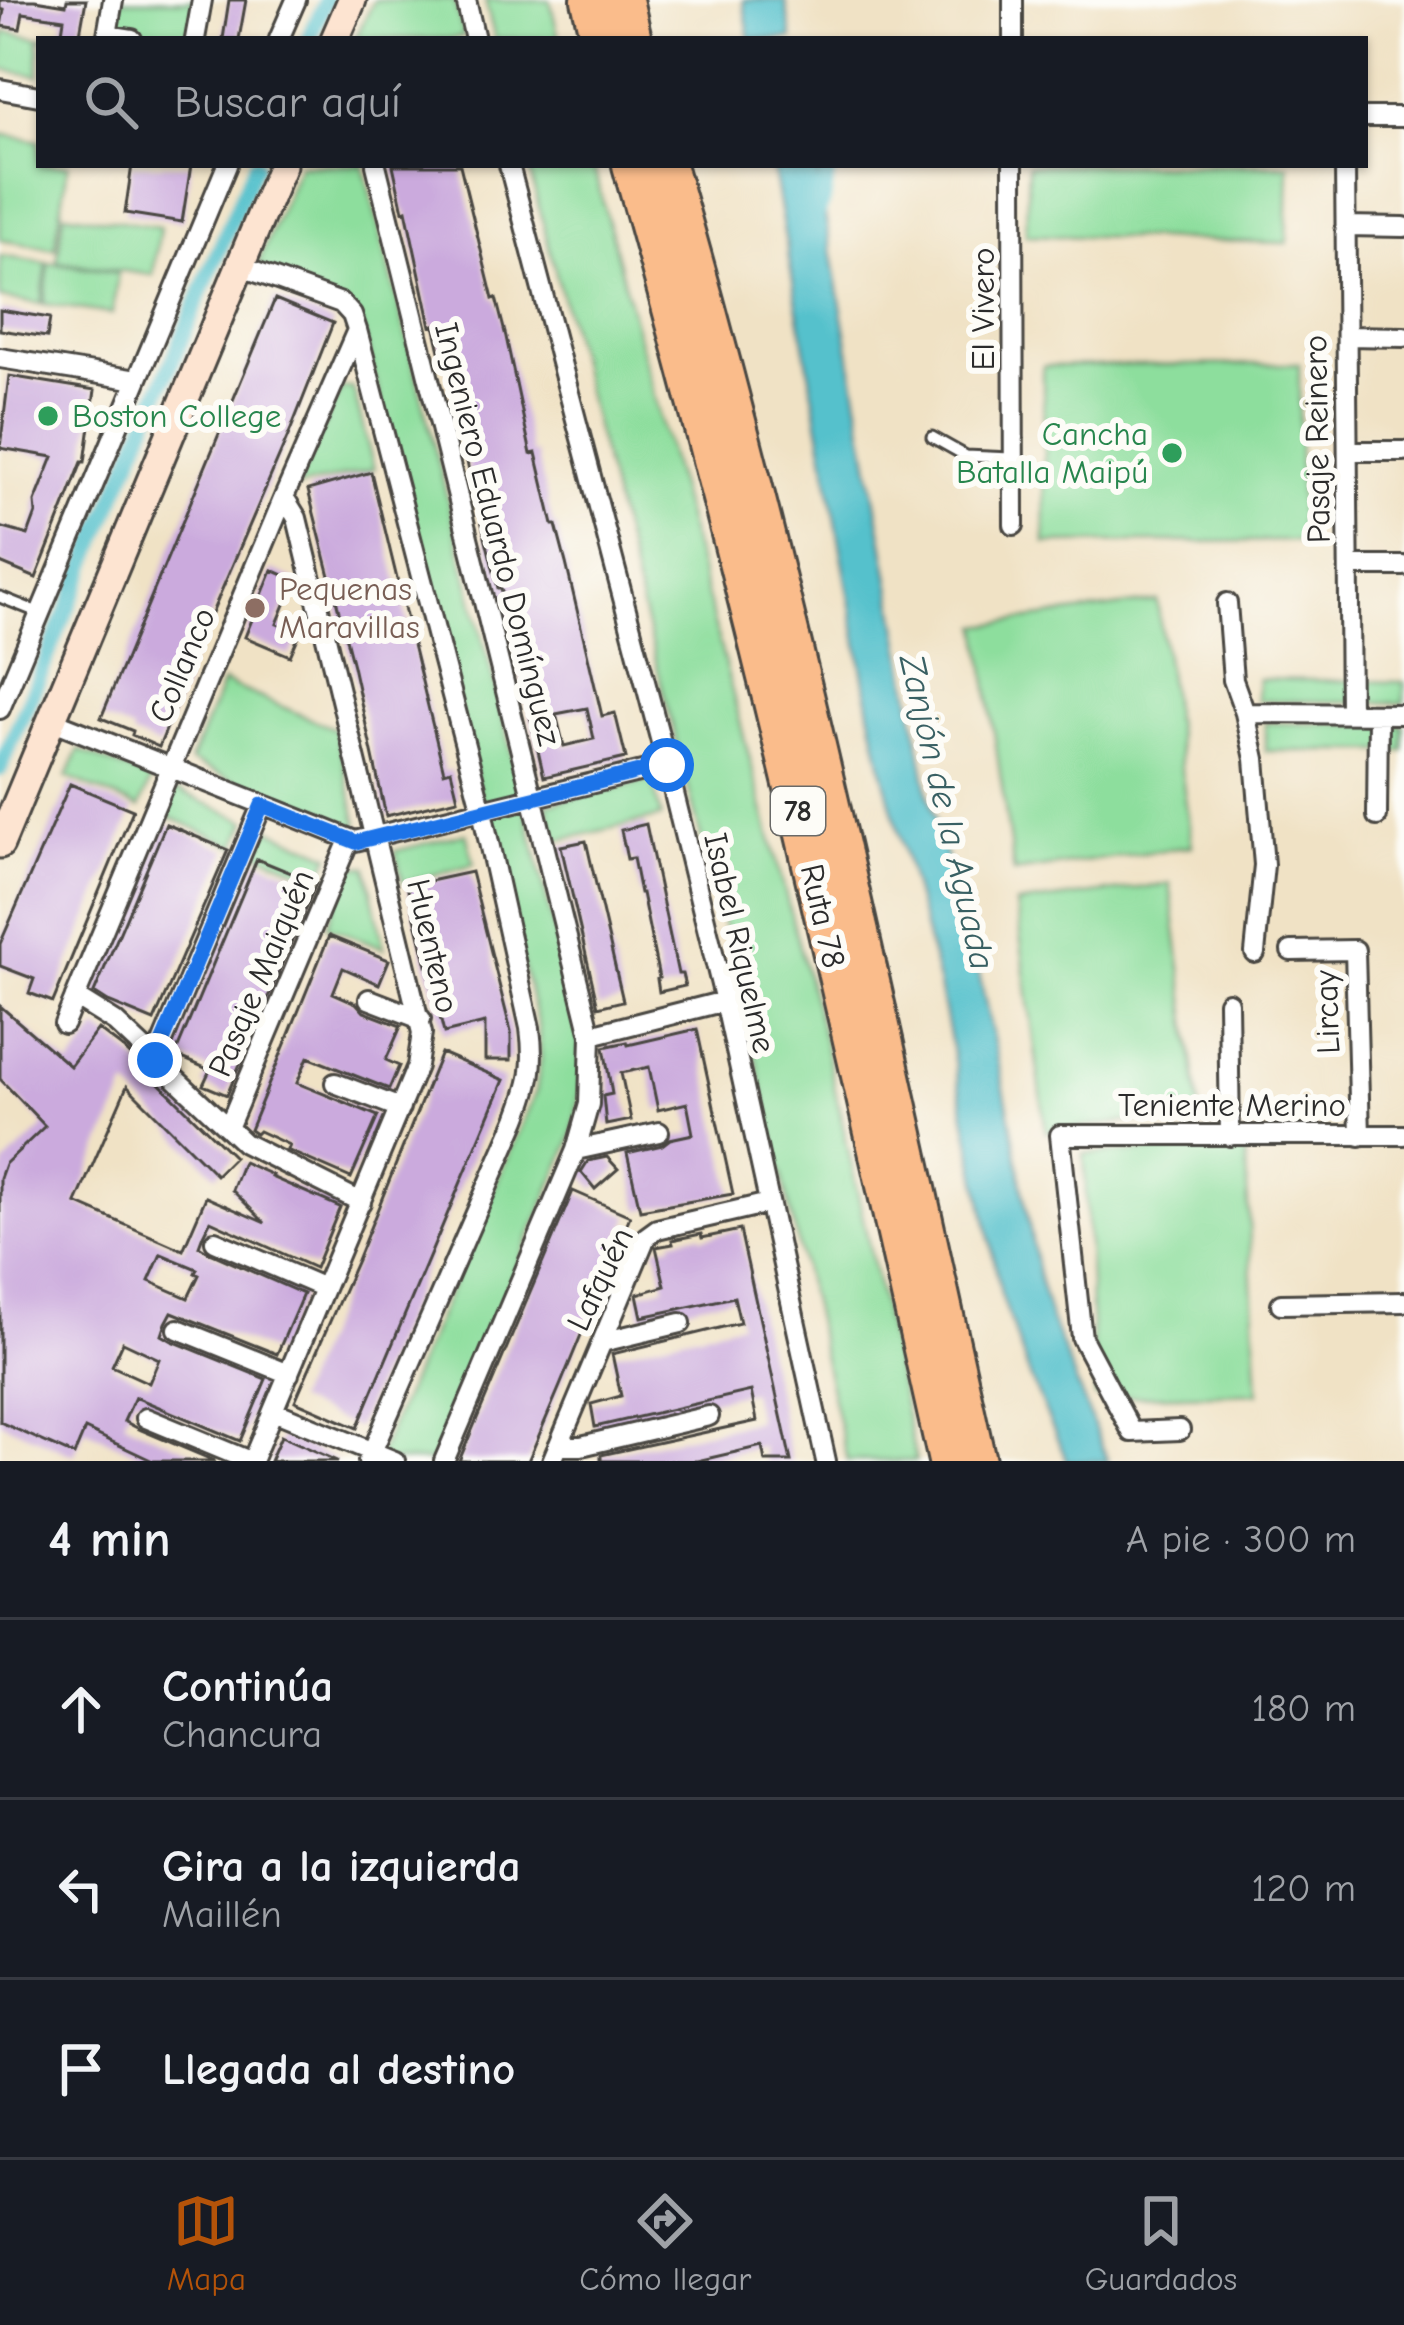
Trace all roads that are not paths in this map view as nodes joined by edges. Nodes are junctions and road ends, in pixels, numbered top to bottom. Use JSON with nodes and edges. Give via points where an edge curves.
{"nodes":[{"id":1,"x":112,"y":0,"type":"edge"},
{"id":2,"x":202,"y":0,"type":"edge"},
{"id":3,"x":296,"y":0,"type":"edge"},
{"id":4,"x":352,"y":0,"type":"edge"},
{"id":5,"x":466,"y":0,"type":"edge"},
{"id":6,"x":590,"y":0,"type":"edge"},
{"id":7,"x":624,"y":0,"type":"edge"},
{"id":8,"x":1013,"y":0,"type":"edge"},
{"id":9,"x":116,"y":36,"type":"edge"},
{"id":10,"x":196,"y":36,"type":"edge"},
{"id":11,"x":280,"y":36,"type":"edge"},
{"id":12,"x":336,"y":36,"type":"edge"},
{"id":13,"x":475,"y":36,"type":"edge"},
{"id":14,"x":598,"y":36,"type":"edge"},
{"id":15,"x":632,"y":36,"type":"edge"},
{"id":16,"x":1013,"y":36,"type":"edge"},
{"id":17,"x":0,"y":89,"type":"edge"},
{"id":18,"x":36,"y":95,"type":"edge"},
{"id":19,"x":1368,"y":117,"type":"edge"},
{"id":20,"x":1404,"y":117,"type":"edge"},
{"id":21,"x":226,"y":168,"type":"edge"},
{"id":22,"x":281,"y":168,"type":"edge"},
{"id":23,"x":377,"y":168,"type":"edge"},
{"id":24,"x":509,"y":168,"type":"edge"},
{"id":25,"x":633,"y":168,"type":"edge"},
{"id":26,"x":669,"y":168,"type":"edge"},
{"id":27,"x":1013,"y":168,"type":"edge"},
{"id":28,"x":1345,"y":168,"type":"edge"},
{"id":29,"x":1346,"y":226,"type":"junction"},
{"id":30,"x":1404,"y":226,"type":"edge"},
{"id":31,"x":239,"y":266,"type":"junction"},
{"id":32,"x":357,"y":330,"type":"junction"},
{"id":33,"x":1347,"y":336,"type":"junction"},
{"id":34,"x":1404,"y":337,"type":"edge"},
{"id":35,"x":0,"y":358,"type":"edge"},
{"id":36,"x":137,"y":380,"type":"junction"},
{"id":37,"x":932,"y":437,"type":"dead end"},
{"id":38,"x":1348,"y":451,"type":"junction"},
{"id":39,"x":1404,"y":451,"type":"edge"},
{"id":40,"x":1014,"y":458,"type":"junction"},
{"id":41,"x":284,"y":497,"type":"junction"},
{"id":42,"x":1014,"y":525,"type":"dead end"},
{"id":43,"x":1348,"y":566,"type":"junction"},
{"id":44,"x":1404,"y":566,"type":"edge"},
{"id":45,"x":0,"y":597,"type":"edge"},
{"id":46,"x":1227,"y":603,"type":"dead end"},
{"id":47,"x":40,"y":613,"type":"junction"},
{"id":48,"x":0,"y":710,"type":"edge"},
{"id":49,"x":1245,"y":713,"type":"junction"},
{"id":50,"x":1350,"y":713,"type":"junction"},
{"id":51,"x":1378,"y":714,"type":"junction"},
{"id":52,"x":1404,"y":714,"type":"edge"},
{"id":53,"x":51,"y":720,"type":"junction"},
{"id":54,"x":667,"y":765,"type":"junction"},
{"id":55,"x":171,"y":769,"type":"junction"},
{"id":56,"x":532,"y":799,"type":"junction"},
{"id":57,"x":8,"y":800,"type":"edge"},
{"id":58,"x":262,"y":805,"type":"junction"},
{"id":59,"x":482,"y":812,"type":"junction"},
{"id":60,"x":1377,"y":816,"type":"dead end"},
{"id":61,"x":376,"y":838,"type":"junction"},
{"id":62,"x":349,"y":840,"type":"junction"},
{"id":63,"x":0,"y":844,"type":"edge"},
{"id":64,"x":1291,"y":951,"type":"dead end"},
{"id":65,"x":1255,"y":952,"type":"dead end"},
{"id":66,"x":75,"y":998,"type":"junction"},
{"id":67,"x":369,"y":1000,"type":"dead end"},
{"id":68,"x":725,"y":1001,"type":"junction"},
{"id":69,"x":1228,"y":1002,"type":"dead end"},
{"id":70,"x":421,"y":1018,"type":"junction"},
{"id":71,"x":64,"y":1024,"type":"dead end"},
{"id":72,"x":591,"y":1035,"type":"junction"},
{"id":73,"x":155,"y":1060,"type":"junction"},
{"id":74,"x":335,"y":1082,"type":"dead end"},
{"id":75,"x":400,"y":1108,"type":"junction"},
{"id":76,"x":228,"y":1128,"type":"junction"},
{"id":77,"x":659,"y":1132,"type":"dead end"},
{"id":78,"x":1404,"y":1135,"type":"edge"},
{"id":79,"x":1230,"y":1136,"type":"junction"},
{"id":80,"x":1360,"y":1136,"type":"junction"},
{"id":81,"x":576,"y":1150,"type":"junction"},
{"id":82,"x":362,"y":1202,"type":"junction"},
{"id":83,"x":769,"y":1203,"type":"junction"},
{"id":84,"x":215,"y":1241,"type":"dead end"},
{"id":85,"x":324,"y":1288,"type":"junction"},
{"id":86,"x":1404,"y":1302,"type":"edge"},
{"id":87,"x":1281,"y":1304,"type":"dead end"},
{"id":88,"x":681,"y":1323,"type":"dead end"},
{"id":89,"x":178,"y":1329,"type":"dead end"},
{"id":90,"x":602,"y":1342,"type":"junction"},
{"id":91,"x":289,"y":1374,"type":"junction"},
{"id":92,"x":273,"y":1411,"type":"junction"},
{"id":93,"x":709,"y":1416,"type":"dead end"},
{"id":94,"x":146,"y":1418,"type":"dead end"},
{"id":95,"x":1180,"y":1430,"type":"dead end"},
{"id":96,"x":555,"y":1453,"type":"edge"},
{"id":97,"x":370,"y":1456,"type":"edge"},
{"id":98,"x":251,"y":1461,"type":"edge"},
{"id":99,"x":395,"y":1461,"type":"edge"},
{"id":100,"x":444,"y":1461,"type":"edge"},
{"id":101,"x":826,"y":1461,"type":"edge"},
{"id":102,"x":947,"y":1461,"type":"edge"},
{"id":103,"x":977,"y":1461,"type":"edge"}],
"edges":[{"from":1,"to":9,"type":"street","via":[[106,34]]},
{"from":2,"to":10,"type":"street"},
{"from":3,"to":11,"type":"street"},
{"from":4,"to":12,"type":"street"},
{"from":5,"to":13,"type":"street"},
{"from":6,"to":14,"type":"highway"},
{"from":7,"to":15,"type":"highway"},
{"from":8,"to":16,"type":"street"},
{"from":17,"to":18,"type":"street"},
{"from":19,"to":20,"type":"street"},
{"from":21,"to":36,"type":"street"},
{"from":22,"to":31,"type":"street"},
{"from":23,"to":56,"type":"street","name":"Ingeniero Eduardo Domínguez"},
{"from":24,"to":54,"type":"street","name":"Isabel Riquelme"},
{"from":25,"to":102,"type":"highway","name":"Ruta 78","number":"78","via":[[780,731]]},
{"from":26,"to":103,"type":"highway","name":"Ruta 78","number":"78","via":[[826,777]]},
{"from":27,"to":40,"type":"street","name":"El Vivero"},
{"from":28,"to":29,"type":"street","name":"Pasaje Reinero"},
{"from":29,"to":30,"type":"street"},
{"from":29,"to":33,"type":"street","name":"Pasaje Reinero"},
{"from":31,"to":32,"type":"street","via":[[340,303]]},
{"from":31,"to":53,"type":"street"},
{"from":32,"to":41,"type":"street","name":"Collanco"},
{"from":32,"to":59,"type":"street"},
{"from":33,"to":34,"type":"street"},
{"from":33,"to":38,"type":"street","name":"Pasaje Reinero"},
{"from":35,"to":36,"type":"street"},
{"from":36,"to":47,"type":"street"},
{"from":37,"to":40,"type":"lane","via":[[966,457]]},
{"from":38,"to":39,"type":"street"},
{"from":38,"to":43,"type":"street","name":"Pasaje Reinero"},
{"from":40,"to":42,"type":"street","name":"El Vivero"},
{"from":41,"to":55,"type":"street","name":"Collanco"},
{"from":41,"to":61,"type":"street","name":"Huenteno","via":[[297,518]]},
{"from":43,"to":44,"type":"street"},
{"from":43,"to":50,"type":"street","name":"Pasaje Reinero"},
{"from":45,"to":47,"type":"lane"},
{"from":46,"to":49,"type":"street"},
{"from":47,"to":48,"type":"street"},
{"from":49,"to":50,"type":"street"},
{"from":49,"to":65,"type":"street","via":[[1264,866]]},
{"from":50,"to":51,"type":"street"},
{"from":51,"to":52,"type":"street"},
{"from":51,"to":60,"type":"street"},
{"from":53,"to":55,"type":"street"},
{"from":53,"to":57,"type":"street"},
{"from":54,"to":56,"type":"street"},
{"from":54,"to":68,"type":"street","name":"Isabel Riquelme"},
{"from":55,"to":58,"type":"street"},
{"from":55,"to":66,"type":"street","name":"Collanco"},
{"from":56,"to":59,"type":"street"},
{"from":56,"to":72,"type":"street","name":"Ingeniero Eduardo Domínguez"},
{"from":57,"to":63,"type":"street"},
{"from":58,"to":62,"type":"street"},
{"from":58,"to":73,"type":"street"},
{"from":59,"to":61,"type":"street"},
{"from":59,"to":97,"type":"street","via":[[534,1058],[517,1119]]},
{"from":61,"to":62,"type":"street"},
{"from":61,"to":70,"type":"street","name":"Huenteno"},
{"from":62,"to":76,"type":"street","name":"Pasaje Maiquén"},
{"from":64,"to":80,"type":"street","name":"Lircay","via":[[1355,950]]},
{"from":66,"to":71,"type":"street","name":"Collanco"},
{"from":66,"to":73,"type":"street"},
{"from":67,"to":70,"type":"street"},
{"from":68,"to":72,"type":"street"},
{"from":68,"to":83,"type":"street","name":"Isabel Riquelme"},
{"from":69,"to":79,"type":"street"},
{"from":70,"to":75,"type":"street","name":"Huenteno","via":[[420,1054]]},
{"from":72,"to":81,"type":"street","name":"Ingeniero Eduardo Domínguez","via":[[589,1104]]},
{"from":73,"to":76,"type":"street"},
{"from":74,"to":75,"type":"street"},
{"from":75,"to":82,"type":"street","name":"Huenteno"},
{"from":76,"to":82,"type":"street"},
{"from":77,"to":81,"type":"street"},
{"from":78,"to":80,"type":"street","name":"Teniente Merino"},
{"from":79,"to":80,"type":"street","name":"Teniente Merino"},
{"from":79,"to":95,"type":"street","name":"Teniente Merino","via":[[1060,1135],[1082,1338],[1132,1432]]},
{"from":81,"to":100,"type":"street","name":"Ingeniero Eduardo Domínguez"},
{"from":82,"to":85,"type":"street","name":"Huenteno"},
{"from":83,"to":90,"type":"street","name":"Lafquén","via":[[649,1233]]},
{"from":83,"to":101,"type":"street","name":"Isabel Riquelme"},
{"from":84,"to":85,"type":"street"},
{"from":85,"to":91,"type":"street","name":"Huenteno"},
{"from":86,"to":87,"type":"street"},
{"from":88,"to":90,"type":"street"},
{"from":89,"to":91,"type":"street"},
{"from":90,"to":96,"type":"street","name":"Lafquén"},
{"from":91,"to":92,"type":"street","name":"Huenteno"},
{"from":92,"to":97,"type":"street"},
{"from":92,"to":98,"type":"street","name":"Huenteno"},
{"from":93,"to":96,"type":"street"},
{"from":94,"to":98,"type":"street"},
{"from":97,"to":99,"type":"street"}]}
